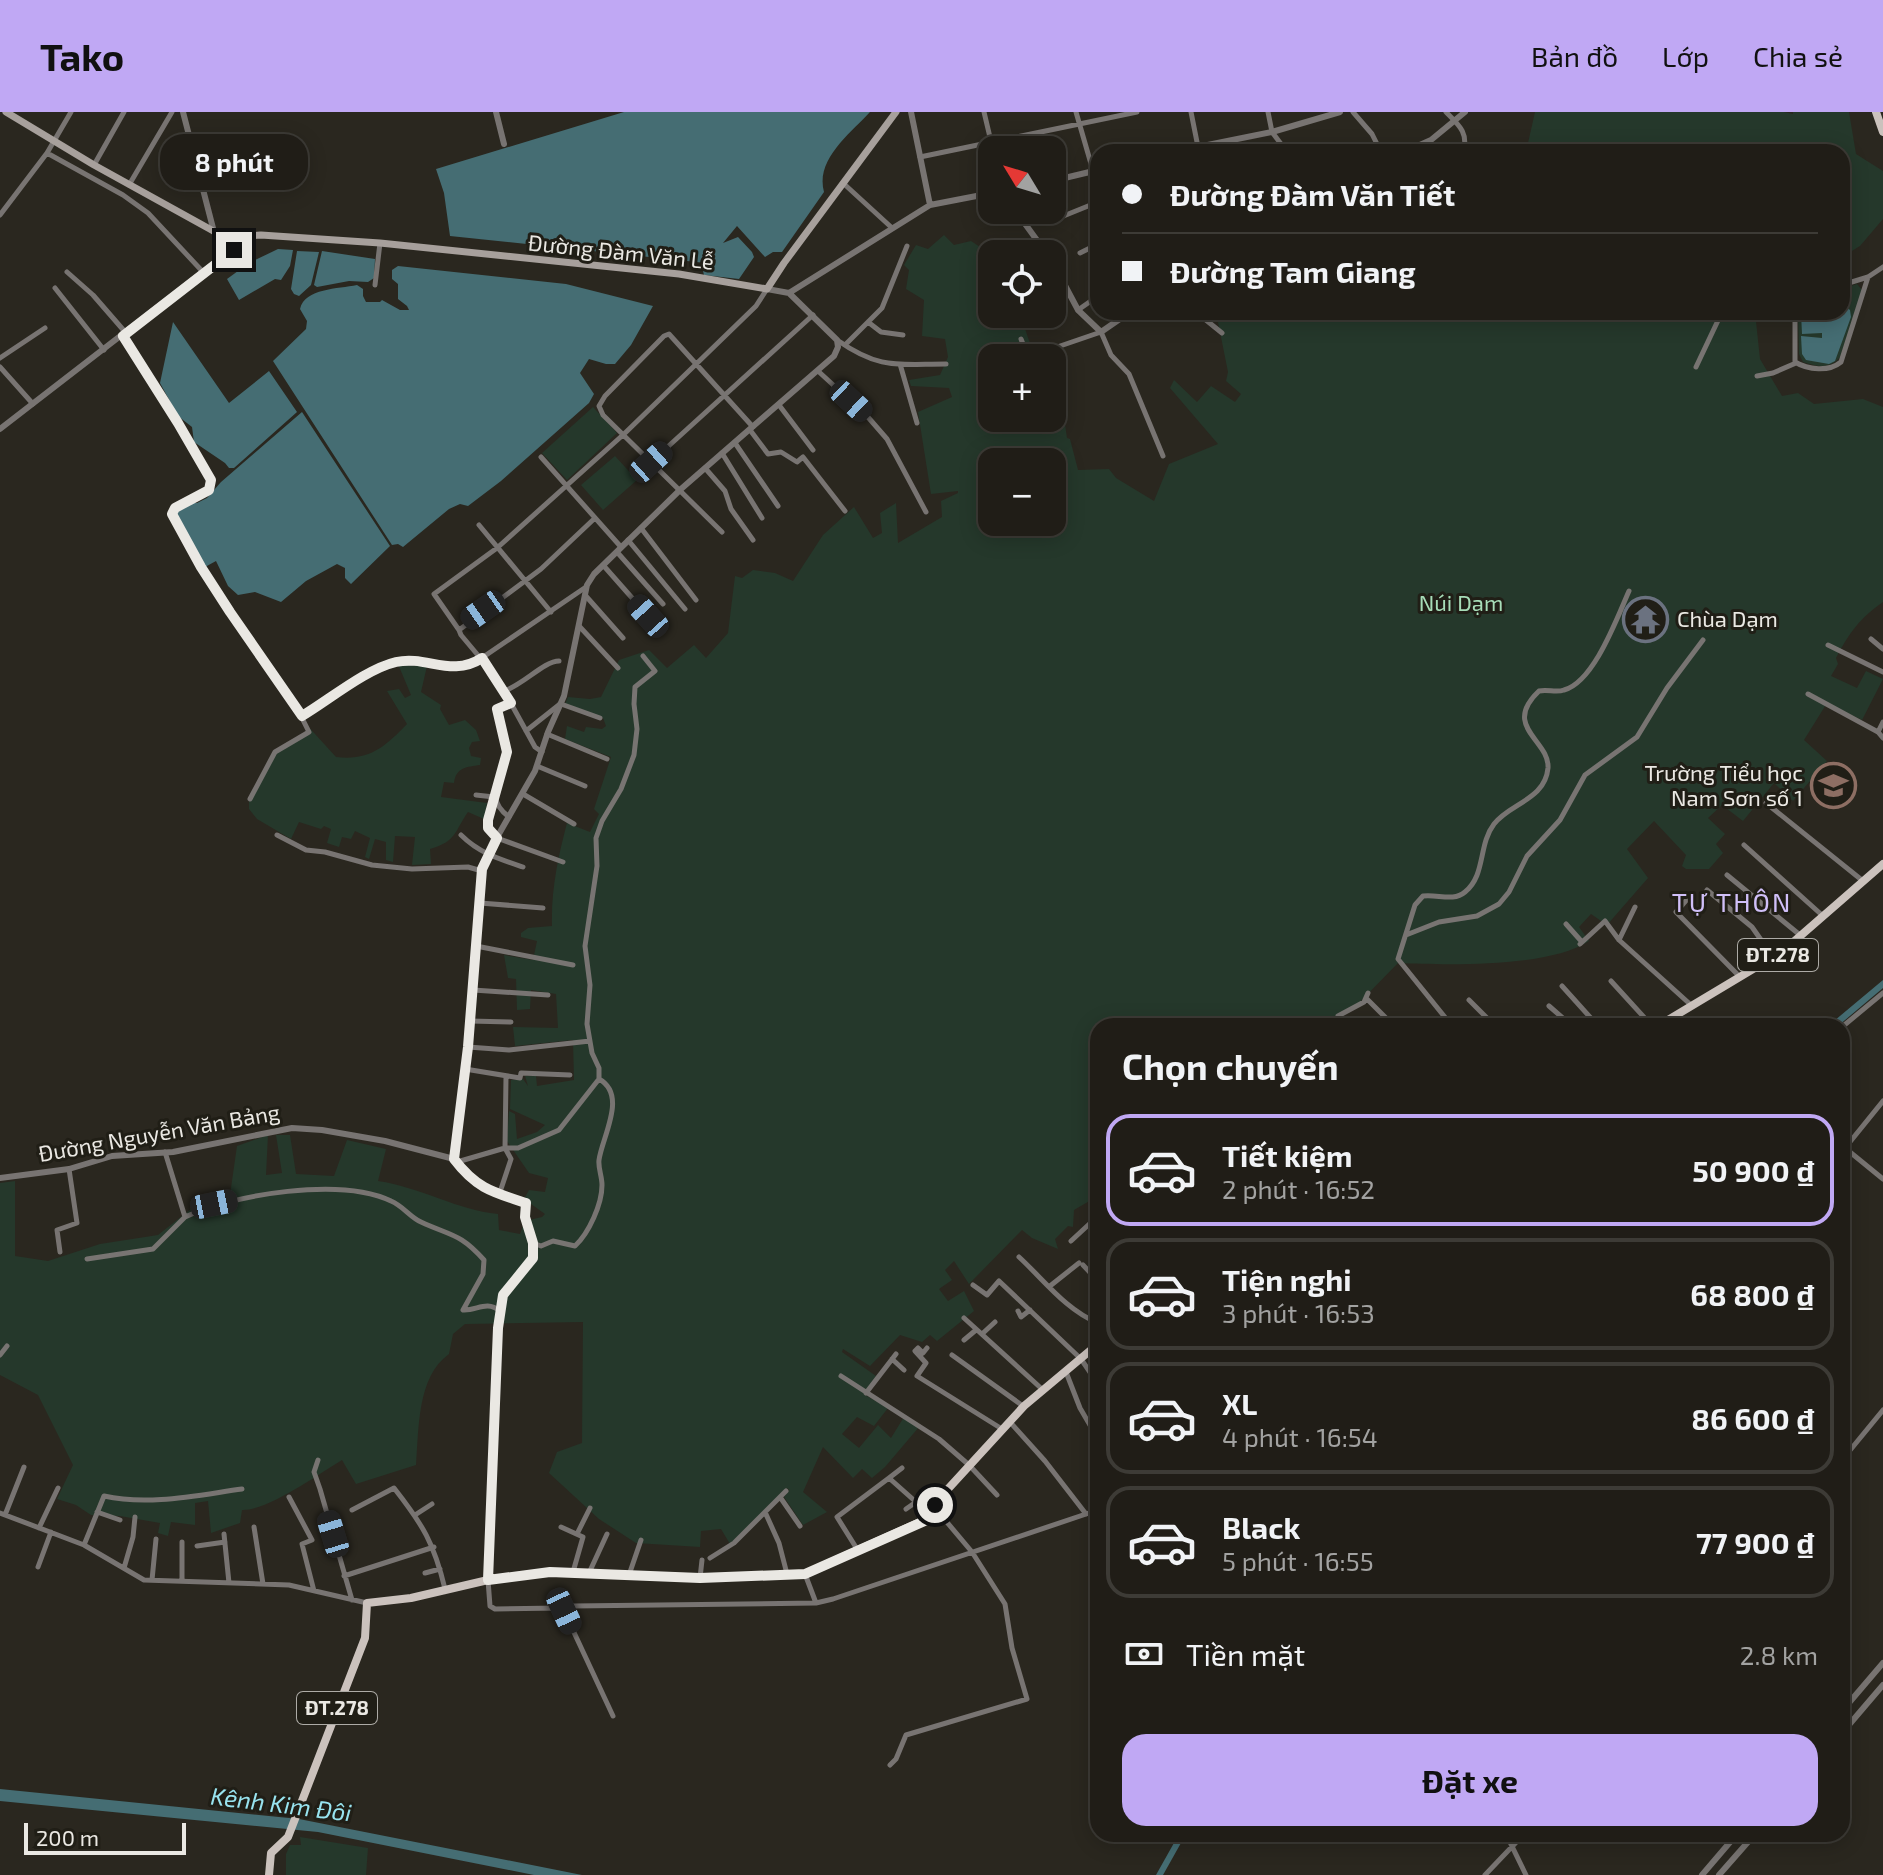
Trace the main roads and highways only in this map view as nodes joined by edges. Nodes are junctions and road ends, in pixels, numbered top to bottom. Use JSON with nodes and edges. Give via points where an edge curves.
{"nodes":[{"id":1,"x":6,"y":112,"type":"edge"},
{"id":2,"x":896,"y":112,"type":"edge"},
{"id":3,"x":1876,"y":112,"type":"edge"},
{"id":4,"x":1883,"y":132,"type":"edge"},
{"id":5,"x":1883,"y":864,"type":"edge"},
{"id":6,"x":1672,"y":1018,"type":"edge"},
{"id":7,"x":1090,"y":1351,"type":"edge"},
{"id":8,"x":269,"y":1875,"type":"edge"}],
"edges":[{"from":1,"to":2,"type":"main road","name":"Đường Đàm Văn Lễ","via":[[214,233],[233,238],[380,243],[679,274],[767,289]]},
{"from":3,"to":4,"type":"main road"},
{"from":5,"to":6,"type":"main road","number":"ĐT.278","via":[[1773,957]]},
{"from":7,"to":8,"type":"main road","number":"ĐT.278","via":[[1024,1406],[927,1520],[805,1574],[700,1578],[550,1572],[367,1603],[365,1638],[287,1840],[271,1853]]}]}
